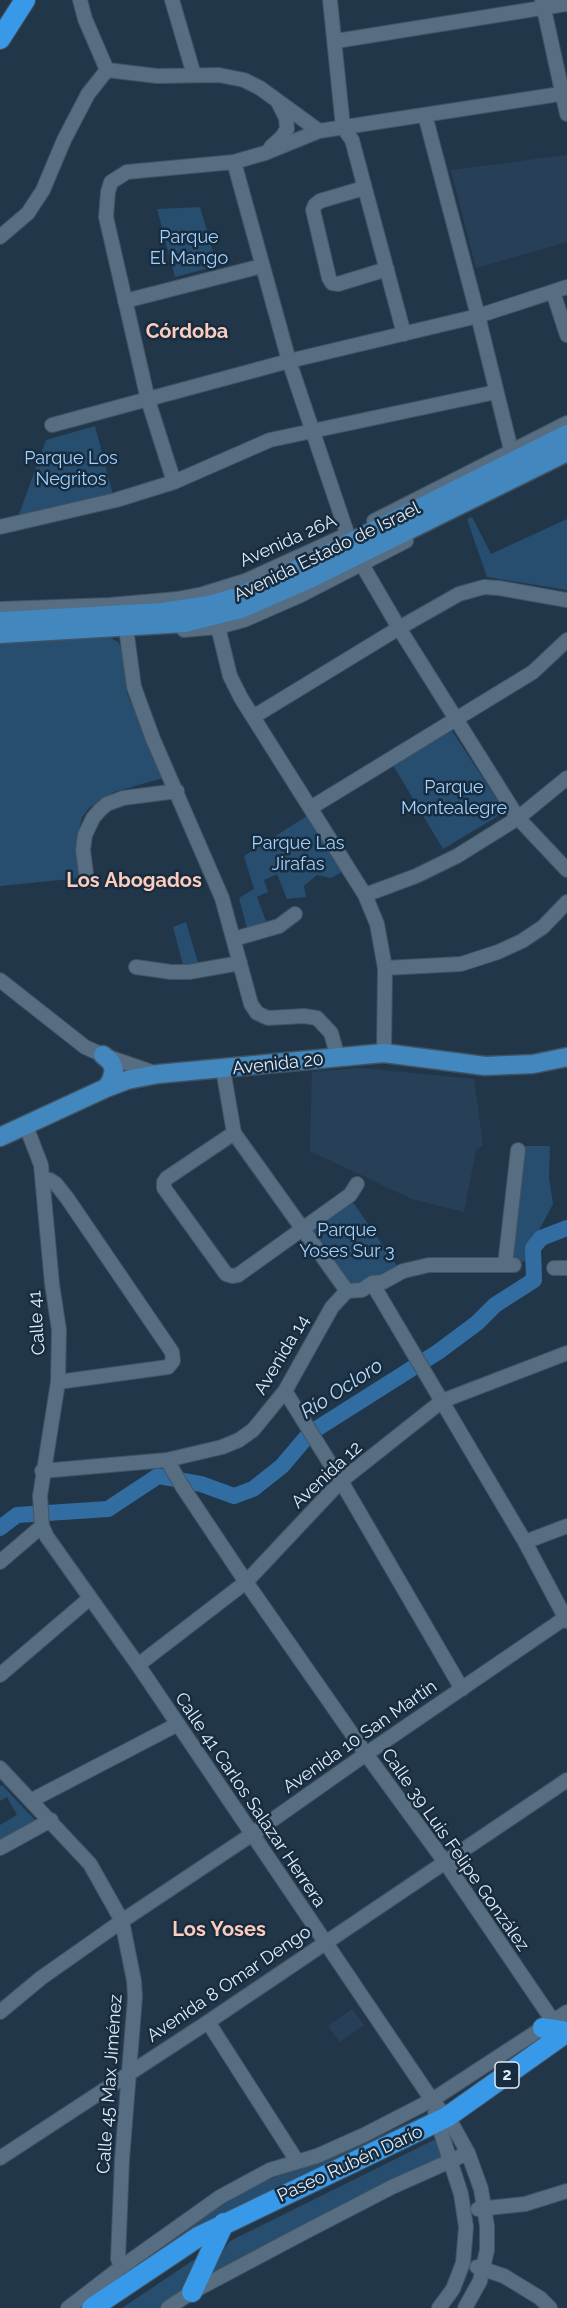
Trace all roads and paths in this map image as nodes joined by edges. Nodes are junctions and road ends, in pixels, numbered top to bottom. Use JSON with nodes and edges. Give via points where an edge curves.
{"nodes":[{"id":1,"x":13,"y":0,"type":"edge"},
{"id":2,"x":25,"y":0,"type":"edge"},
{"id":3,"x":80,"y":0,"type":"edge"},
{"id":4,"x":172,"y":0,"type":"edge"},
{"id":5,"x":330,"y":0,"type":"edge"},
{"id":6,"x":542,"y":3,"type":"edge"},
{"id":7,"x":567,"y":4,"type":"edge"},
{"id":8,"x":0,"y":22,"type":"edge"},
{"id":9,"x":0,"y":39,"type":"edge"},
{"id":10,"x":336,"y":41,"type":"junction"},
{"id":11,"x":107,"y":70,"type":"junction"},
{"id":12,"x":194,"y":75,"type":"junction"},
{"id":13,"x":565,"y":94,"type":"edge"},
{"id":14,"x":278,"y":100,"type":"junction"},
{"id":15,"x":567,"y":114,"type":"edge"},
{"id":16,"x":425,"y":115,"type":"junction"},
{"id":17,"x":343,"y":127,"type":"junction"},
{"id":18,"x":319,"y":130,"type":"junction"},
{"id":19,"x":265,"y":153,"type":"junction"},
{"id":20,"x":234,"y":162,"type":"junction"},
{"id":21,"x":364,"y":188,"type":"junction"},
{"id":22,"x":0,"y":237,"type":"edge"},
{"id":23,"x":262,"y":266,"type":"junction"},
{"id":24,"x":387,"y":269,"type":"junction"},
{"id":25,"x":567,"y":287,"type":"edge"},
{"id":26,"x":553,"y":292,"type":"junction"},
{"id":27,"x":125,"y":301,"type":"junction"},
{"id":28,"x":478,"y":316,"type":"junction"},
{"id":29,"x":404,"y":334,"type":"junction"},
{"id":30,"x":567,"y":335,"type":"edge"},
{"id":31,"x":289,"y":361,"type":"junction"},
{"id":32,"x":496,"y":392,"type":"junction"},
{"id":33,"x":148,"y":400,"type":"junction"},
{"id":34,"x":567,"y":423,"type":"edge"},
{"id":35,"x":52,"y":425,"type":"dead end"},
{"id":36,"x":313,"y":431,"type":"junction"},
{"id":37,"x":567,"y":434,"type":"edge"},
{"id":38,"x":511,"y":450,"type":"junction"},
{"id":39,"x":567,"y":452,"type":"edge"},
{"id":40,"x":567,"y":459,"type":"edge"},
{"id":41,"x":174,"y":482,"type":"junction"},
{"id":42,"x":510,"y":488,"type":"junction"},
{"id":43,"x":488,"y":492,"type":"junction"},
{"id":44,"x":0,"y":527,"type":"edge"},
{"id":45,"x":354,"y":549,"type":"junction"},
{"id":46,"x":567,"y":600,"type":"edge"},
{"id":47,"x":0,"y":609,"type":"edge"},
{"id":48,"x":0,"y":621,"type":"edge"},
{"id":49,"x":218,"y":627,"type":"junction"},
{"id":50,"x":126,"y":628,"type":"junction"},
{"id":51,"x":399,"y":628,"type":"junction"},
{"id":52,"x":0,"y":634,"type":"edge"},
{"id":53,"x":567,"y":640,"type":"edge"},
{"id":54,"x":253,"y":717,"type":"junction"},
{"id":55,"x":457,"y":721,"type":"junction"},
{"id":56,"x":567,"y":778,"type":"edge"},
{"id":57,"x":177,"y":791,"type":"junction"},
{"id":58,"x":312,"y":807,"type":"junction"},
{"id":59,"x":518,"y":818,"type":"junction"},
{"id":60,"x":567,"y":870,"type":"edge"},
{"id":61,"x":87,"y":881,"type":"dead end"},
{"id":62,"x":365,"y":895,"type":"junction"},
{"id":63,"x":567,"y":902,"type":"edge"},
{"id":64,"x":295,"y":914,"type":"dead end"},
{"id":65,"x":234,"y":939,"type":"junction"},
{"id":66,"x":240,"y":963,"type":"junction"},
{"id":67,"x":136,"y":967,"type":"dead end"},
{"id":68,"x":385,"y":968,"type":"junction"},
{"id":69,"x":0,"y":980,"type":"edge"},
{"id":70,"x":384,"y":1053,"type":"junction"},
{"id":71,"x":103,"y":1055,"type":"junction"},
{"id":72,"x":338,"y":1058,"type":"junction"},
{"id":73,"x":567,"y":1058,"type":"edge"},
{"id":74,"x":223,"y":1069,"type":"junction"},
{"id":75,"x":158,"y":1074,"type":"junction"},
{"id":76,"x":106,"y":1088,"type":"junction"},
{"id":77,"x":26,"y":1126,"type":"junction"},
{"id":78,"x":234,"y":1133,"type":"junction"},
{"id":79,"x":0,"y":1137,"type":"edge"},
{"id":80,"x":518,"y":1150,"type":"dead end"},
{"id":81,"x":43,"y":1180,"type":"junction"},
{"id":82,"x":357,"y":1184,"type":"dead end"},
{"id":83,"x":302,"y":1227,"type":"junction"},
{"id":84,"x":372,"y":1283,"type":"junction"},
{"id":85,"x":347,"y":1291,"type":"junction"},
{"id":86,"x":567,"y":1353,"type":"edge"},
{"id":87,"x":57,"y":1382,"type":"junction"},
{"id":88,"x":285,"y":1391,"type":"junction"},
{"id":89,"x":442,"y":1401,"type":"junction"},
{"id":90,"x":171,"y":1466,"type":"junction"},
{"id":91,"x":42,"y":1471,"type":"junction"},
{"id":92,"x":341,"y":1481,"type":"junction"},
{"id":93,"x":42,"y":1523,"type":"junction"},
{"id":94,"x":567,"y":1526,"type":"edge"},
{"id":95,"x":525,"y":1542,"type":"junction"},
{"id":96,"x":0,"y":1562,"type":"edge"},
{"id":97,"x":246,"y":1582,"type":"junction"},
{"id":98,"x":90,"y":1598,"type":"junction"},
{"id":99,"x":566,"y":1620,"type":"edge"},
{"id":100,"x":138,"y":1665,"type":"junction"},
{"id":101,"x":0,"y":1676,"type":"edge"},
{"id":102,"x":462,"y":1689,"type":"junction"},
{"id":103,"x":178,"y":1724,"type":"junction"},
{"id":104,"x":366,"y":1754,"type":"junction"},
{"id":105,"x":3,"y":1775,"type":"edge"},
{"id":106,"x":566,"y":1784,"type":"edge"},
{"id":107,"x":32,"y":1800,"type":"junction"},
{"id":108,"x":51,"y":1820,"type":"junction"},
{"id":109,"x":251,"y":1835,"type":"junction"},
{"id":110,"x":0,"y":1848,"type":"edge"},
{"id":111,"x":445,"y":1862,"type":"junction"},
{"id":112,"x":122,"y":1921,"type":"junction"},
{"id":113,"x":324,"y":1942,"type":"junction"},
{"id":114,"x":0,"y":2012,"type":"edge"},
{"id":115,"x":567,"y":2012,"type":"edge"},
{"id":116,"x":208,"y":2022,"type":"junction"},
{"id":117,"x":558,"y":2028,"type":"edge"},
{"id":118,"x":128,"y":2073,"type":"junction"},
{"id":119,"x":432,"y":2100,"type":"junction"},
{"id":120,"x":442,"y":2120,"type":"junction"},
{"id":121,"x":468,"y":2153,"type":"junction"},
{"id":122,"x":0,"y":2158,"type":"edge"},
{"id":123,"x":297,"y":2161,"type":"junction"},
{"id":124,"x":449,"y":2161,"type":"junction"},
{"id":125,"x":567,"y":2191,"type":"edge"},
{"id":126,"x":485,"y":2209,"type":"junction"},
{"id":127,"x":464,"y":2210,"type":"junction"},
{"id":128,"x":224,"y":2223,"type":"junction"},
{"id":129,"x":464,"y":2263,"type":"junction"},
{"id":130,"x":122,"y":2267,"type":"junction"},
{"id":131,"x":484,"y":2268,"type":"junction"},
{"id":132,"x":128,"y":2286,"type":"junction"},
{"id":133,"x":192,"y":2292,"type":"junction"},
{"id":134,"x":68,"y":2308,"type":"edge"},
{"id":135,"x":92,"y":2308,"type":"edge"},
{"id":136,"x":109,"y":2308,"type":"edge"},
{"id":137,"x":168,"y":2308,"type":"edge"},
{"id":138,"x":440,"y":2308,"type":"edge"},
{"id":139,"x":465,"y":2308,"type":"edge"},
{"id":140,"x":550,"y":2308,"type":"edge"}],
"edges":[{"from":1,"to":8,"type":"highway"},
{"from":2,"to":9,"type":"highway"},
{"from":3,"to":11,"type":"street"},
{"from":4,"to":12,"type":"street"},
{"from":5,"to":10,"type":"street"},
{"from":6,"to":7,"type":"street"},
{"from":6,"to":10,"type":"street"},
{"from":6,"to":13,"type":"street"},
{"from":10,"to":17,"type":"street"},
{"from":11,"to":12,"type":"street"},
{"from":11,"to":22,"type":"street","via":[[88,94],[43,190],[28,213]]},
{"from":12,"to":14,"type":"street","via":[[244,80]]},
{"from":13,"to":15,"type":"street"},
{"from":13,"to":16,"type":"street"},
{"from":14,"to":18,"type":"street"},
{"from":14,"to":19,"type":"street","via":[[287,129]]},
{"from":16,"to":17,"type":"street"},
{"from":16,"to":28,"type":"street"},
{"from":17,"to":18,"type":"street"},
{"from":17,"to":21,"type":"street","via":[[352,140]]},
{"from":18,"to":19,"type":"street"},
{"from":19,"to":20,"type":"street"},
{"from":20,"to":23,"type":"street"},
{"from":20,"to":27,"type":"street","via":[[127,171],[111,182],[106,217]]},
{"from":21,"to":24,"type":"street"},
{"from":21,"to":24,"type":"street","via":[[315,205],[313,210],[332,283],[338,285]]},
{"from":23,"to":27,"type":"street"},
{"from":23,"to":31,"type":"street"},
{"from":24,"to":29,"type":"street"},
{"from":25,"to":26,"type":"street"},
{"from":26,"to":28,"type":"street"},
{"from":26,"to":30,"type":"street"},
{"from":27,"to":33,"type":"street"},
{"from":28,"to":29,"type":"street"},
{"from":28,"to":32,"type":"street"},
{"from":29,"to":31,"type":"street"},
{"from":31,"to":33,"type":"street"},
{"from":31,"to":36,"type":"street"},
{"from":32,"to":36,"type":"street"},
{"from":32,"to":38,"type":"street"},
{"from":33,"to":35,"type":"street"},
{"from":33,"to":41,"type":"street"},
{"from":34,"to":38,"type":"street","name":"Avenida 26A"},
{"from":36,"to":41,"type":"street","via":[[270,440]]},
{"from":36,"to":45,"type":"street"},
{"from":37,"to":45,"type":"main road","name":"Avenida Estado de Israel"},
{"from":38,"to":45,"type":"street","name":"Avenida 26A"},
{"from":39,"to":43,"type":"main road","name":"Avenida Estado de Israel"},
{"from":40,"to":42,"type":"street"},
{"from":41,"to":44,"type":"street"},
{"from":42,"to":43,"type":"main road"},
{"from":42,"to":45,"type":"street"},
{"from":43,"to":45,"type":"main road","name":"Avenida Estado de Israel"},
{"from":45,"to":47,"type":"street","name":"Avenida 26A","via":[[177,599]]},
{"from":45,"to":48,"type":"main road","name":"Avenida Estado de Israel","via":[[209,605]]},
{"from":45,"to":49,"type":"street","via":[[276,607]]},
{"from":45,"to":50,"type":"main road","name":"Avenida Estado de Israel","via":[[241,609],[185,622]]},
{"from":45,"to":51,"type":"street"},
{"from":46,"to":51,"type":"street","via":[[484,587],[450,598]]},
{"from":49,"to":50,"type":"street","via":[[150,633]]},
{"from":49,"to":54,"type":"street","via":[[230,676]]},
{"from":50,"to":52,"type":"main road","name":"Avenida Estado de Israel"},
{"from":50,"to":57,"type":"street","via":[[134,687]]},
{"from":51,"to":54,"type":"street"},
{"from":51,"to":55,"type":"street"},
{"from":53,"to":55,"type":"street","via":[[533,672]]},
{"from":54,"to":58,"type":"street"},
{"from":55,"to":58,"type":"street"},
{"from":55,"to":59,"type":"street"},
{"from":56,"to":59,"type":"street"},
{"from":57,"to":61,"type":"street","via":[[133,796],[100,810],[85,835]]},
{"from":57,"to":65,"type":"street","via":[[222,898]]},
{"from":58,"to":62,"type":"street"},
{"from":59,"to":60,"type":"street"},
{"from":59,"to":62,"type":"street","via":[[457,856]]},
{"from":62,"to":68,"type":"street","via":[[381,938]]},
{"from":63,"to":68,"type":"street","via":[[543,927],[498,952],[461,963]]},
{"from":64,"to":65,"type":"street","via":[[279,926]]},
{"from":65,"to":66,"type":"street"},
{"from":66,"to":67,"type":"street","via":[[189,972]]},
{"from":66,"to":72,"type":"street","via":[[247,995],[257,1013],[268,1018],[318,1018],[331,1033]]},
{"from":68,"to":70,"type":"street"},
{"from":69,"to":71,"type":"street","via":[[57,1027]]},
{"from":70,"to":72,"type":"main road","name":"Avenida 20"},
{"from":70,"to":73,"type":"main road","name":"Avenida 20","via":[[485,1066]]},
{"from":71,"to":75,"type":"street"},
{"from":71,"to":76,"type":"main road","via":[[114,1070]]},
{"from":72,"to":74,"type":"main road","name":"Avenida 20"},
{"from":74,"to":75,"type":"main road","name":"Avenida 20"},
{"from":74,"to":78,"type":"street"},
{"from":75,"to":76,"type":"main road","name":"Avenida 20"},
{"from":76,"to":77,"type":"main road","name":"Avenida 20"},
{"from":77,"to":79,"type":"main road","name":"Avenida 20"},
{"from":77,"to":81,"type":"street","name":"Calle 41"},
{"from":78,"to":83,"type":"street"},
{"from":78,"to":83,"type":"street","via":[[164,1182],[164,1188],[226,1274],[238,1275]]},
{"from":80,"to":84,"type":"street","via":[[510,1265],[429,1265]]},
{"from":81,"to":87,"type":"street","name":"Calle 41","via":[[59,1330]]},
{"from":81,"to":87,"type":"street","via":[[56,1184],[67,1198],[172,1352],[173,1361],[168,1367]]},
{"from":82,"to":83,"type":"street","via":[[350,1195]]},
{"from":83,"to":85,"type":"street"},
{"from":84,"to":85,"type":"street","via":[[362,1290]]},
{"from":84,"to":89,"type":"street"},
{"from":85,"to":88,"type":"street","name":"Avenida 14","via":[[332,1307]]},
{"from":86,"to":89,"type":"street","name":"Avenida 12"},
{"from":87,"to":91,"type":"street","name":"Calle 41"},
{"from":88,"to":90,"type":"street","name":"Avenida 14","via":[[253,1430],[239,1440]]},
{"from":88,"to":92,"type":"street"},
{"from":89,"to":92,"type":"street","name":"Avenida 12"},
{"from":89,"to":95,"type":"street"},
{"from":90,"to":91,"type":"street","name":"Avenida 14"},
{"from":90,"to":97,"type":"street","name":"Calle 39 Luis Felipe González"},
{"from":91,"to":93,"type":"street","name":"Calle 41"},
{"from":92,"to":97,"type":"street","name":"Avenida 12"},
{"from":92,"to":102,"type":"street"},
{"from":93,"to":96,"type":"street"},
{"from":93,"to":98,"type":"street","name":"Calle 41 Carlos Salazar Herrera","via":[[47,1537]]},
{"from":94,"to":95,"type":"street"},
{"from":95,"to":99,"type":"street"},
{"from":97,"to":100,"type":"street","name":"Avenida 12"},
{"from":97,"to":104,"type":"street","name":"Calle 39 Luis Felipe González"},
{"from":98,"to":100,"type":"street","name":"Calle 41 Carlos Salazar Herrera"},
{"from":98,"to":101,"type":"street"},
{"from":99,"to":102,"type":"street","name":"Avenida 10 San Martín"},
{"from":100,"to":103,"type":"street","name":"Calle 41 Carlos Salazar Herrera"},
{"from":102,"to":104,"type":"street","name":"Avenida 10 San Martín"},
{"from":103,"to":107,"type":"street"},
{"from":103,"to":109,"type":"street","name":"Calle 41 Carlos Salazar Herrera"},
{"from":104,"to":109,"type":"street","name":"Avenida 10 San Martín"},
{"from":104,"to":111,"type":"street","name":"Calle 39 Luis Felipe González"},
{"from":105,"to":107,"type":"street","name":"Calle 45 Max Jiménez"},
{"from":106,"to":111,"type":"street","name":"Avenida 8 Omar Dengo"},
{"from":107,"to":108,"type":"street","name":"Calle 45 Max Jiménez"},
{"from":108,"to":110,"type":"street"},
{"from":108,"to":112,"type":"street","name":"Calle 45 Max Jiménez","via":[[90,1864]]},
{"from":109,"to":112,"type":"street","name":"Avenida 10 San Martín"},
{"from":109,"to":113,"type":"street","name":"Calle 41 Carlos Salazar Herrera"},
{"from":111,"to":113,"type":"street","name":"Avenida 8 Omar Dengo"},
{"from":111,"to":117,"type":"street","name":"Calle 39 Luis Felipe González"},
{"from":112,"to":114,"type":"street","name":"Avenida 10 San Martín"},
{"from":112,"to":118,"type":"street","name":"Calle 45 Max Jiménez","via":[[135,1997]]},
{"from":113,"to":116,"type":"street","name":"Avenida 8 Omar Dengo"},
{"from":113,"to":119,"type":"street","name":"Calle 41 Carlos Salazar Herrera"},
{"from":115,"to":117,"type":"street"},
{"from":116,"to":118,"type":"street","name":"Avenida 8 Omar Dengo"},
{"from":116,"to":123,"type":"street"},
{"from":117,"to":119,"type":"street"},
{"from":117,"to":120,"type":"highway","name":"Paseo Rubén Darío","number":"2"},
{"from":118,"to":122,"type":"street","name":"Avenida 8 Omar Dengo"},
{"from":118,"to":130,"type":"street","name":"Calle 45 Max Jiménez","via":[[118,2259]]},
{"from":119,"to":120,"type":"street"},
{"from":119,"to":123,"type":"street","via":[[364,2135]]},
{"from":120,"to":121,"type":"street"},
{"from":120,"to":124,"type":"street"},
{"from":120,"to":128,"type":"highway","name":"Paseo Rubén Darío","number":"2"},
{"from":121,"to":124,"type":"street"},
{"from":121,"to":126,"type":"street"},
{"from":123,"to":130,"type":"street","via":[[270,2170],[220,2197]]},
{"from":124,"to":127,"type":"street"},
{"from":124,"to":133,"type":"street"},
{"from":125,"to":126,"type":"street","via":[[525,2204]]},
{"from":126,"to":127,"type":"street"},
{"from":126,"to":131,"type":"street","via":[[488,2250]]},
{"from":127,"to":129,"type":"street"},
{"from":128,"to":132,"type":"highway","name":"Paseo Rubén Darío","number":"2","via":[[180,2248]]},
{"from":128,"to":133,"type":"highway"},
{"from":129,"to":131,"type":"street"},
{"from":129,"to":138,"type":"street"},
{"from":130,"to":134,"type":"street"},
{"from":131,"to":139,"type":"street"},
{"from":131,"to":140,"type":"street","via":[[527,2289]]},
{"from":132,"to":135,"type":"highway","name":"Paseo Rubén Darío","number":"2"},
{"from":132,"to":136,"type":"highway","name":"Paseo Rubén Darío","number":"2"},
{"from":133,"to":137,"type":"street"}]}
